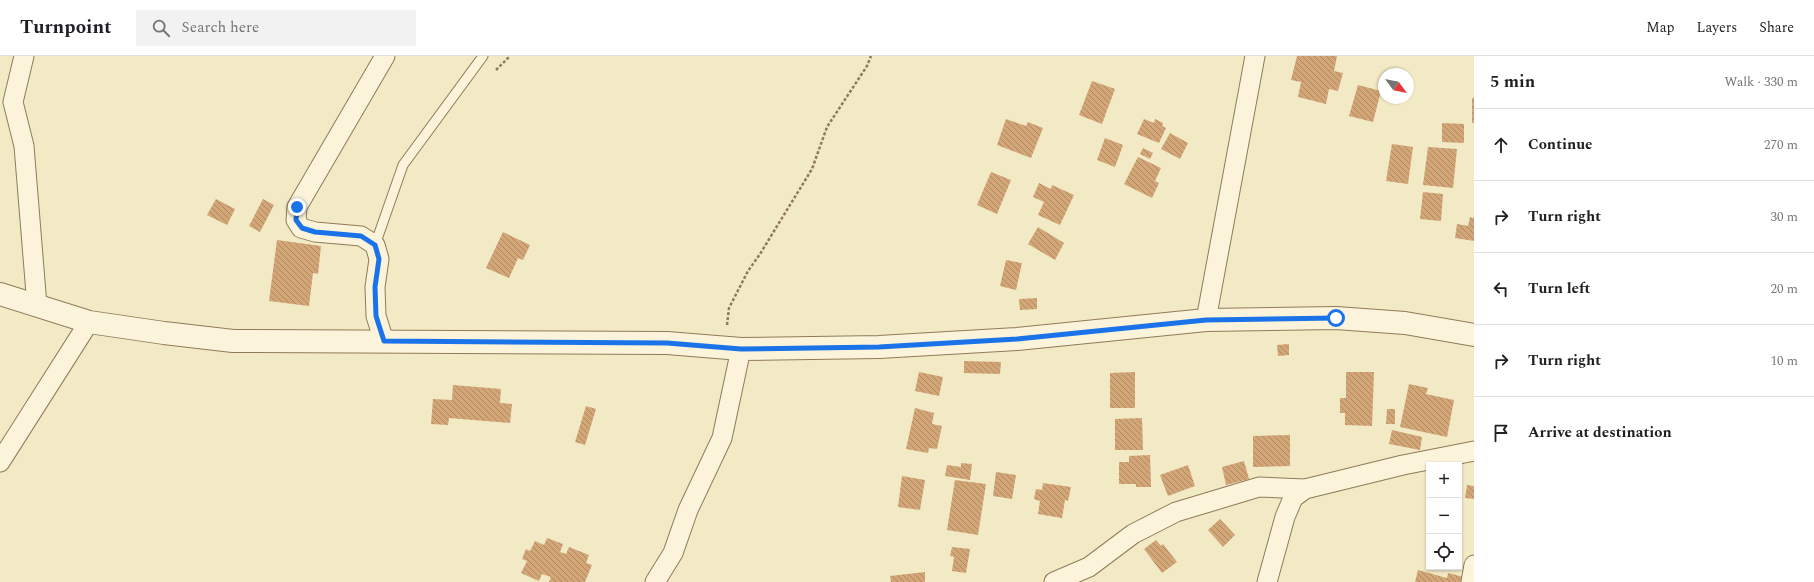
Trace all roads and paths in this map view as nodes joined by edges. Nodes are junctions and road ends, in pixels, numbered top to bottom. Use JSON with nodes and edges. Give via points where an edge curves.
{"nodes":[{"id":1,"x":24,"y":56,"type":"edge"},
{"id":2,"x":385,"y":56,"type":"edge"},
{"id":3,"x":483,"y":56,"type":"edge"},
{"id":4,"x":510,"y":56,"type":"edge"},
{"id":5,"x":871,"y":56,"type":"edge"},
{"id":6,"x":1254,"y":56,"type":"edge"},
{"id":7,"x":495,"y":70,"type":"dead end"},
{"id":8,"x":375,"y":245,"type":"junction"},
{"id":9,"x":0,"y":294,"type":"edge"},
{"id":10,"x":37,"y":306,"type":"junction"},
{"id":11,"x":1206,"y":320,"type":"junction"},
{"id":12,"x":89,"y":322,"type":"junction"},
{"id":13,"x":1474,"y":335,"type":"edge"},
{"id":14,"x":384,"y":341,"type":"junction"},
{"id":15,"x":733,"y":348,"type":"junction"},
{"id":16,"x":8,"y":436,"type":"edge"},
{"id":17,"x":1474,"y":451,"type":"edge"},
{"id":18,"x":0,"y":462,"type":"edge"},
{"id":19,"x":1305,"y":489,"type":"junction"},
{"id":20,"x":1474,"y":565,"type":"edge"},
{"id":21,"x":655,"y":582,"type":"edge"},
{"id":22,"x":1054,"y":582,"type":"edge"},
{"id":23,"x":1266,"y":582,"type":"edge"},
{"id":24,"x":1470,"y":582,"type":"edge"}],
"edges":[{"from":1,"to":10,"type":"street","via":[[13,102],[24,146]]},
{"from":2,"to":8,"type":"street","via":[[297,207],[296,214],[296,220],[302,228],[315,232],[361,236]]},
{"from":3,"to":8,"type":"lane","via":[[403,165]]},
{"from":4,"to":7,"type":"path"},
{"from":5,"to":15,"type":"path","via":[[827,127],[812,169],[748,271],[729,308]]},
{"from":6,"to":11,"type":"street"},
{"from":8,"to":14,"type":"street","via":[[379,259],[375,287],[376,316]]},
{"from":9,"to":10,"type":"street"},
{"from":10,"to":12,"type":"street"},
{"from":11,"to":13,"type":"street","via":[[1336,318],[1405,323]]},
{"from":11,"to":15,"type":"street","via":[[1017,339],[879,347]]},
{"from":12,"to":14,"type":"street","via":[[233,341]]},
{"from":12,"to":16,"type":"street"},
{"from":14,"to":15,"type":"street","via":[[667,343]]},
{"from":15,"to":21,"type":"street","via":[[722,438],[688,510],[673,553]]},
{"from":16,"to":18,"type":"street"},
{"from":17,"to":19,"type":"street"},
{"from":19,"to":22,"type":"street","via":[[1259,487],[1176,512],[1133,534],[1089,567]]},
{"from":19,"to":23,"type":"street","via":[[1293,498],[1285,517]]},
{"from":20,"to":24,"type":"street"}]}
